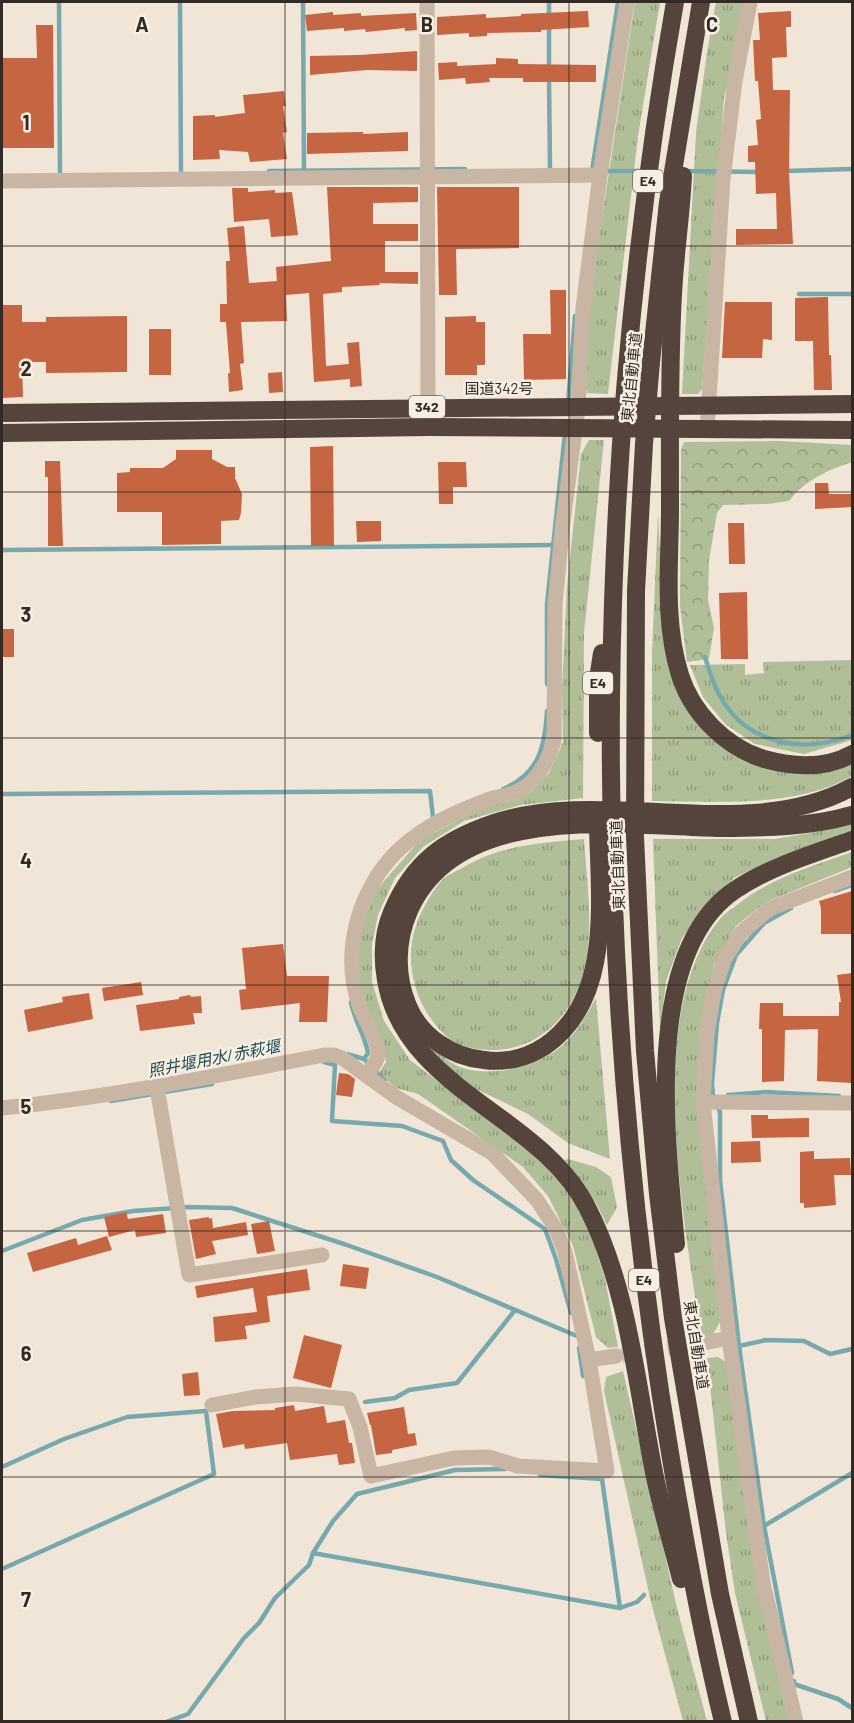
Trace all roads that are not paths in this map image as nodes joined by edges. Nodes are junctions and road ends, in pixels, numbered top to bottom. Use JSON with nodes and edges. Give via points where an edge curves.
{"nodes":[{"id":1,"x":426,"y":2,"type":"edge"},
{"id":2,"x":627,"y":2,"type":"edge"},
{"id":3,"x":675,"y":2,"type":"edge"},
{"id":4,"x":700,"y":2,"type":"edge"},
{"id":5,"x":750,"y":2,"type":"edge"},
{"id":6,"x":688,"y":76,"type":"junction"},
{"id":7,"x":600,"y":175,"type":"junction"},
{"id":8,"x":428,"y":177,"type":"junction"},
{"id":9,"x":2,"y":181,"type":"edge"},
{"id":10,"x":852,"y":404,"type":"edge"},
{"id":11,"x":709,"y":405,"type":"junction"},
{"id":12,"x":428,"y":407,"type":"junction"},
{"id":13,"x":578,"y":407,"type":"junction"},
{"id":14,"x":2,"y":413,"type":"edge"},
{"id":15,"x":428,"y":428,"type":"junction"},
{"id":16,"x":576,"y":428,"type":"junction"},
{"id":17,"x":707,"y":430,"type":"junction"},
{"id":18,"x":852,"y":430,"type":"edge"},
{"id":19,"x":2,"y":433,"type":"edge"},
{"id":20,"x":852,"y":754,"type":"edge"},
{"id":21,"x":852,"y":787,"type":"edge"},
{"id":22,"x":852,"y":814,"type":"edge"},
{"id":23,"x":605,"y":838,"type":"junction"},
{"id":24,"x":852,"y":840,"type":"edge"},
{"id":25,"x":852,"y":877,"type":"edge"},
{"id":26,"x":366,"y":1075,"type":"junction"},
{"id":27,"x":157,"y":1088,"type":"junction"},
{"id":28,"x":703,"y":1102,"type":"junction"},
{"id":29,"x":852,"y":1103,"type":"edge"},
{"id":30,"x":2,"y":1108,"type":"edge"},
{"id":31,"x":322,"y":1255,"type":"dead end"},
{"id":32,"x":729,"y":1338,"type":"junction"},
{"id":33,"x":704,"y":1343,"type":"tunnel mouth"},
{"id":34,"x":616,"y":1356,"type":"tunnel mouth"},
{"id":35,"x":589,"y":1360,"type":"junction"},
{"id":36,"x":212,"y":1405,"type":"dead end"},
{"id":37,"x":693,"y":1446,"type":"junction"},
{"id":38,"x":722,"y":1719,"type":"edge"},
{"id":39,"x":749,"y":1722,"type":"edge"},
{"id":40,"x":795,"y":1722,"type":"edge"}],
"edges":[{"from":1,"to":8,"type":"street"},
{"from":2,"to":7,"type":"street"},
{"from":3,"to":23,"type":"highway","name":"東北自動車道","number":"E4","via":[[647,187],[621,442],[604,780]]},
{"from":4,"to":6,"type":"highway","name":"東北自動車道","number":"E4"},
{"from":5,"to":11,"type":"street","via":[[723,178]]},
{"from":6,"to":20,"type":"highway","via":[[670,362],[668,569],[671,626],[680,676],[690,697],[719,735],[756,756],[802,766],[825,764]]},
{"from":6,"to":37,"type":"highway","name":"東北自動車道","number":"E4","via":[[668,202],[644,444],[636,591],[634,780],[645,1051],[673,1318]]},
{"from":7,"to":8,"type":"street"},
{"from":7,"to":13,"type":"street","via":[[583,308]]},
{"from":8,"to":9,"type":"street"},
{"from":8,"to":12,"type":"street"},
{"from":10,"to":11,"type":"highway","name":"国道342号","number":"342"},
{"from":11,"to":13,"type":"highway","name":"国道342号","number":"342"},
{"from":11,"to":17,"type":"street"},
{"from":12,"to":13,"type":"highway","name":"国道342号","number":"342"},
{"from":12,"to":14,"type":"highway","name":"国道342号","number":"342"},
{"from":12,"to":15,"type":"street"},
{"from":13,"to":16,"type":"street"},
{"from":15,"to":16,"type":"highway","number":"342"},
{"from":15,"to":19,"type":"highway","number":"342"},
{"from":16,"to":17,"type":"highway","number":"342"},
{"from":16,"to":26,"type":"street","via":[[555,604],[554,741],[548,760],[519,791],[435,822],[404,844],[374,880],[360,914],[351,957],[359,1003],[378,1052],[377,1061]]},
{"from":17,"to":18,"type":"highway","number":"342"},
{"from":21,"to":38,"type":"highway","via":[[813,803],[784,809],[711,813],[584,810],[527,815],[474,830],[435,852],[413,873],[400,892],[383,946],[388,992],[407,1035],[432,1064],[553,1160],[588,1207],[599,1232],[625,1318],[653,1468]]},
{"from":22,"to":23,"type":"highway","via":[[757,827],[584,824],[539,828],[489,839],[468,849],[434,874],[424,887],[408,914],[399,944],[399,966],[408,1007],[432,1039],[471,1059],[494,1062],[538,1051],[569,1024],[580,1009],[596,960]]},
{"from":23,"to":38,"type":"highway","name":"東北自動車道","number":"E4","via":[[627,1126],[648,1315],[675,1486]]},
{"from":24,"to":37,"type":"highway","via":[[775,868],[734,891],[698,931],[680,967],[667,1048],[667,1122]]},
{"from":25,"to":28,"type":"street","via":[[769,909],[741,933],[724,960],[714,992]]},
{"from":26,"to":27,"type":"street","via":[[342,1058],[324,1054]]},
{"from":26,"to":35,"type":"street","via":[[492,1154],[537,1200],[565,1252]]},
{"from":27,"to":30,"type":"street"},
{"from":27,"to":31,"type":"street","via":[[189,1275]]},
{"from":28,"to":29,"type":"street"},
{"from":28,"to":32,"type":"street"},
{"from":32,"to":33,"type":"street"},
{"from":32,"to":40,"type":"street","via":[[763,1583]]},
{"from":34,"to":35,"type":"street"},
{"from":35,"to":36,"type":"street","via":[[607,1472],[518,1466],[489,1457],[454,1458],[371,1476],[349,1399],[295,1394]]},
{"from":37,"to":39,"type":"highway","name":"東北自動車道","number":"E4"}]}
